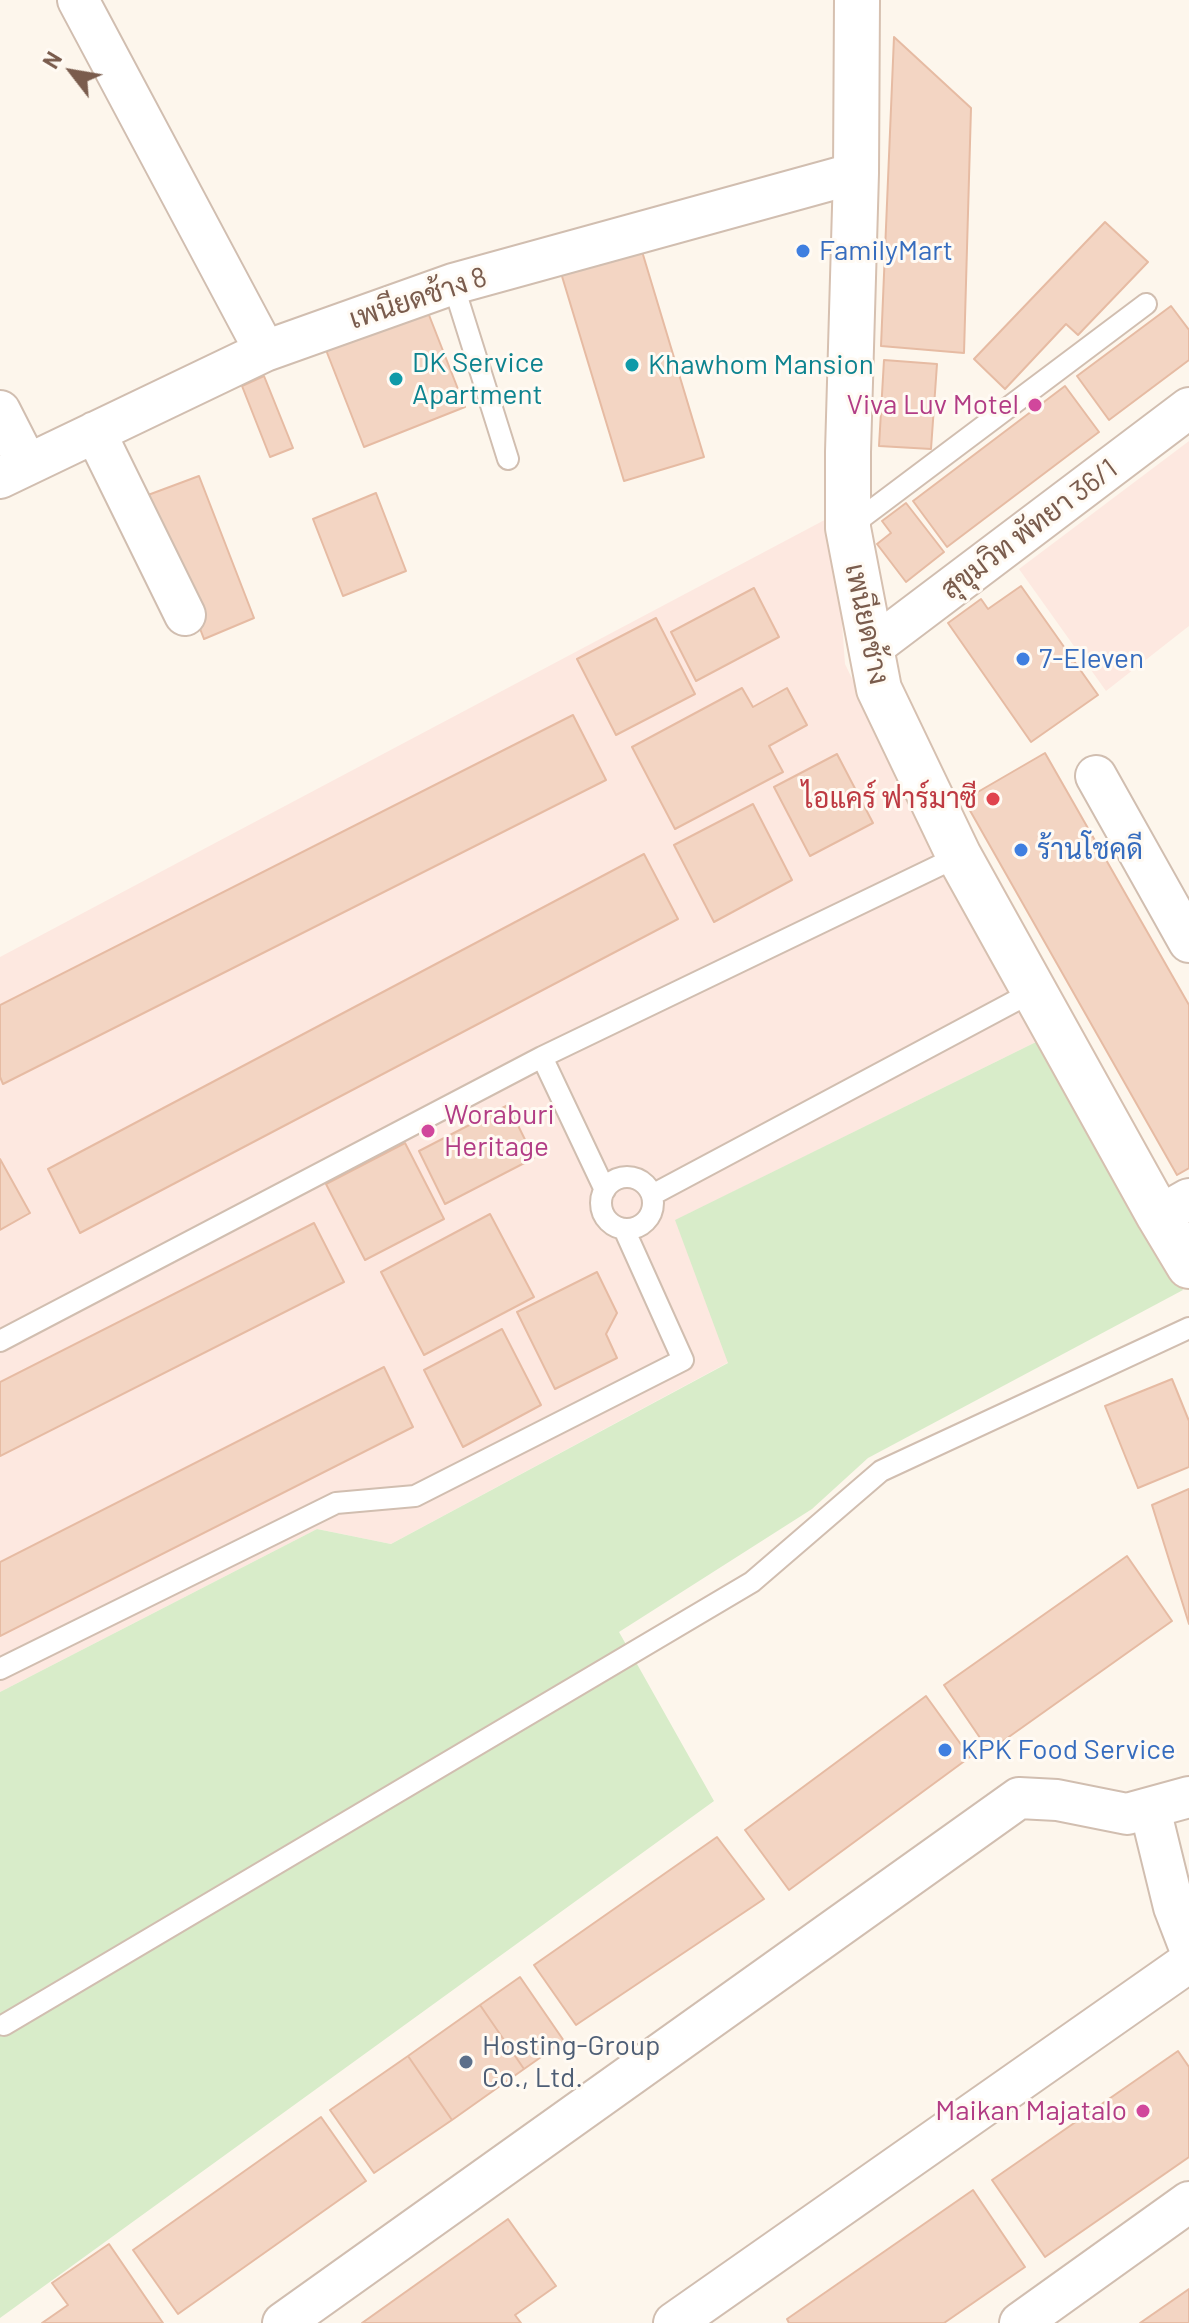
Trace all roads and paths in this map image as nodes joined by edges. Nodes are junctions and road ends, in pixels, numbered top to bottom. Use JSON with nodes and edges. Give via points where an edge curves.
{"nodes":[{"id":1,"x":78,"y":0,"type":"edge"},
{"id":2,"x":857,"y":0,"type":"edge"},
{"id":3,"x":856,"y":173,"type":"junction"},
{"id":4,"x":453,"y":284,"type":"junction"},
{"id":5,"x":1146,"y":304,"type":"dead end"},
{"id":6,"x":265,"y":351,"type":"junction"},
{"id":7,"x":1189,"y":408,"type":"edge"},
{"id":8,"x":0,"y":411,"type":"edge"},
{"id":9,"x":95,"y":432,"type":"junction"},
{"id":10,"x":508,"y":459,"type":"dead end"},
{"id":11,"x":14,"y":471,"type":"edge"},
{"id":12,"x":848,"y":528,"type":"junction"},
{"id":13,"x":185,"y":615,"type":"dead end"},
{"id":14,"x":870,"y":649,"type":"junction"},
{"id":15,"x":1096,"y":776,"type":"dead end"},
{"id":16,"x":959,"y":856,"type":"junction"},
{"id":17,"x":1189,"y":942,"type":"edge"},
{"id":18,"x":1034,"y":991,"type":"junction"},
{"id":19,"x":542,"y":1057,"type":"junction"},
{"id":20,"x":605,"y":1190,"type":"junction"},
{"id":21,"x":652,"y":1195,"type":"junction"},
{"id":22,"x":1174,"y":1208,"type":"edge"},
{"id":23,"x":624,"y":1229,"type":"junction"},
{"id":24,"x":1189,"y":1266,"type":"edge"},
{"id":25,"x":1189,"y":1328,"type":"edge"},
{"id":26,"x":0,"y":1341,"type":"edge"},
{"id":27,"x":0,"y":1669,"type":"edge"},
{"id":28,"x":1189,"y":1797,"type":"edge"},
{"id":29,"x":1150,"y":1809,"type":"junction"},
{"id":30,"x":1182,"y":1904,"type":"edge"},
{"id":31,"x":1189,"y":1946,"type":"edge"},
{"id":32,"x":1189,"y":1962,"type":"edge"},
{"id":33,"x":4,"y":2025,"type":"dead end"},
{"id":34,"x":1189,"y":2202,"type":"edge"},
{"id":35,"x":283,"y":2323,"type":"edge"},
{"id":36,"x":674,"y":2323,"type":"edge"},
{"id":37,"x":1020,"y":2323,"type":"edge"}],
"edges":[{"from":1,"to":6,"type":"street"},
{"from":2,"to":3,"type":"street","name":"เพนียดช้าง"},
{"from":3,"to":4,"type":"street","name":"เพนียดช้าง 8"},
{"from":3,"to":12,"type":"street","name":"เพนียดช้าง"},
{"from":4,"to":6,"type":"street","name":"เพนียดช้าง 8"},
{"from":4,"to":10,"type":"lane"},
{"from":5,"to":12,"type":"lane"},
{"from":6,"to":9,"type":"street","name":"เพนียดช้าง 8"},
{"from":7,"to":14,"type":"street","name":"สุขุมวิท พัทยา 36/1"},
{"from":8,"to":11,"type":"street"},
{"from":9,"to":11,"type":"street","name":"เพนียดช้าง 8"},
{"from":9,"to":13,"type":"street"},
{"from":12,"to":14,"type":"street","name":"เพนียดช้าง"},
{"from":14,"to":16,"type":"street","name":"เพนียดช้าง","via":[[879,689]]},
{"from":15,"to":17,"type":"street"},
{"from":16,"to":18,"type":"street","name":"เพนียดช้าง"},
{"from":16,"to":19,"type":"lane"},
{"from":18,"to":21,"type":"lane"},
{"from":18,"to":22,"type":"street","name":"เพนียดช้าง"},
{"from":19,"to":20,"type":"lane"},
{"from":19,"to":26,"type":"lane"},
{"from":20,"to":21,"type":"lane","via":[[626,1177],[642,1182]]},
{"from":20,"to":23,"type":"lane","via":[[603,1215]]},
{"from":21,"to":23,"type":"lane","via":[[648,1220]]},
{"from":22,"to":24,"type":"street","name":"เพนียดช้าง"},
{"from":23,"to":27,"type":"lane","via":[[683,1360],[415,1496],[336,1503]]},
{"from":25,"to":33,"type":"lane","via":[[881,1471],[752,1582]]},
{"from":28,"to":29,"type":"street"},
{"from":29,"to":30,"type":"street"},
{"from":29,"to":35,"type":"street","via":[[1127,1814],[1019,1798]]},
{"from":30,"to":31,"type":"street"},
{"from":32,"to":36,"type":"street"},
{"from":34,"to":37,"type":"street"}]}
